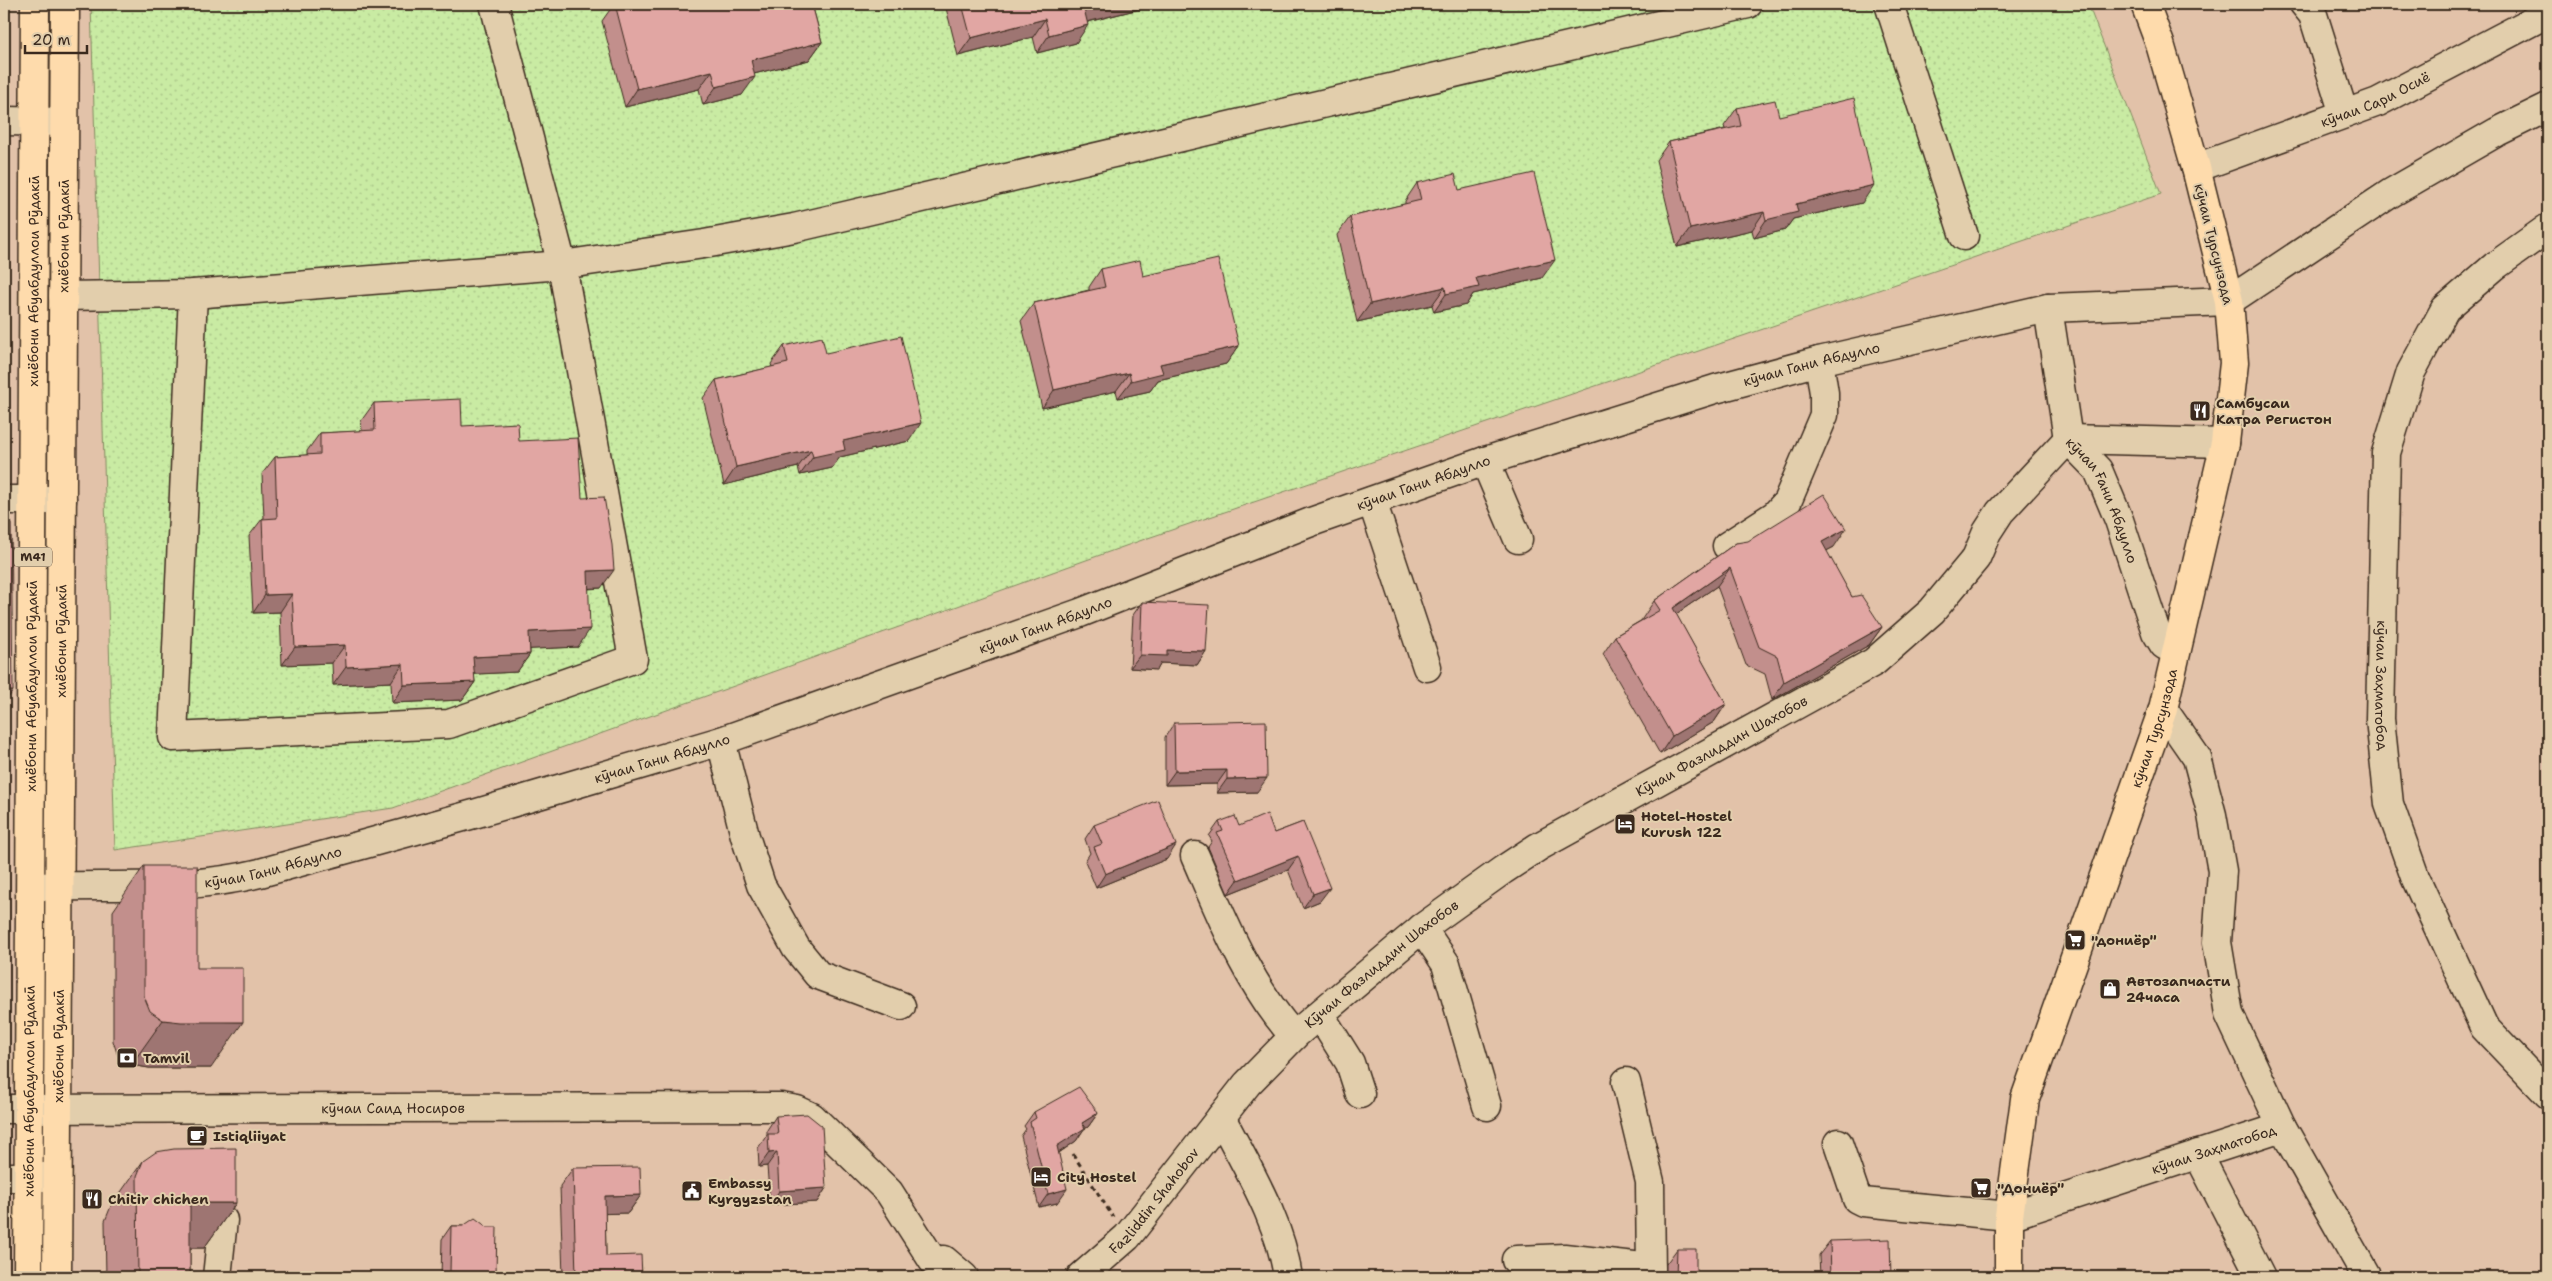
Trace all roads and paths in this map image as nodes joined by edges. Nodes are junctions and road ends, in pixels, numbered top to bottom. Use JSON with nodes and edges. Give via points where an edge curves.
{"nodes":[{"id":1,"x":36,"y":4,"type":"edge"},
{"id":2,"x":65,"y":4,"type":"edge"},
{"id":3,"x":494,"y":4,"type":"edge"},
{"id":4,"x":1748,"y":4,"type":"edge"},
{"id":5,"x":1889,"y":4,"type":"edge"},
{"id":6,"x":2145,"y":4,"type":"edge"},
{"id":7,"x":2304,"y":4,"type":"edge"},
{"id":8,"x":2548,"y":13,"type":"edge"},
{"id":9,"x":2548,"y":107,"type":"edge"},
{"id":10,"x":2344,"y":114,"type":"junction"},
{"id":11,"x":4,"y":122,"type":"edge"},
{"id":12,"x":34,"y":122,"type":"junction"},
{"id":13,"x":64,"y":122,"type":"junction"},
{"id":14,"x":2196,"y":168,"type":"junction"},
{"id":15,"x":2548,"y":228,"type":"edge"},
{"id":16,"x":1964,"y":236,"type":"dead end"},
{"id":17,"x":562,"y":265,"type":"junction"},
{"id":18,"x":193,"y":294,"type":"junction"},
{"id":19,"x":63,"y":296,"type":"junction"},
{"id":20,"x":2229,"y":301,"type":"junction"},
{"id":21,"x":2048,"y":308,"type":"junction"},
{"id":22,"x":1819,"y":361,"type":"junction"},
{"id":23,"x":2068,"y":440,"type":"junction"},
{"id":24,"x":2225,"y":443,"type":"junction"},
{"id":25,"x":1486,"y":461,"type":"junction"},
{"id":26,"x":4,"y":500,"type":"edge"},
{"id":27,"x":33,"y":500,"type":"junction"},
{"id":28,"x":62,"y":500,"type":"junction"},
{"id":29,"x":1372,"y":501,"type":"junction"},
{"id":30,"x":1518,"y":539,"type":"dead end"},
{"id":31,"x":1727,"y":546,"type":"dead end"},
{"id":32,"x":2176,"y":651,"type":"junction"},
{"id":33,"x":1428,"y":667,"type":"dead end"},
{"id":34,"x":2163,"y":709,"type":"junction"},
{"id":35,"x":721,"y":741,"type":"junction"},
{"id":36,"x":1196,"y":856,"type":"dead end"},
{"id":37,"x":60,"y":886,"type":"junction"},
{"id":38,"x":31,"y":887,"type":"junction"},
{"id":39,"x":1422,"y":928,"type":"junction"},
{"id":40,"x":901,"y":1006,"type":"dead end"},
{"id":41,"x":1320,"y":1015,"type":"junction"},
{"id":42,"x":1294,"y":1036,"type":"junction"},
{"id":43,"x":1626,"y":1082,"type":"dead end"},
{"id":44,"x":1360,"y":1094,"type":"dead end"},
{"id":45,"x":2548,"y":1094,"type":"edge"},
{"id":46,"x":1487,"y":1106,"type":"dead end"},
{"id":47,"x":16,"y":1110,"type":"edge"},
{"id":48,"x":58,"y":1110,"type":"junction"},
{"id":49,"x":1221,"y":1117,"type":"junction"},
{"id":50,"x":2282,"y":1127,"type":"junction"},
{"id":51,"x":1838,"y":1143,"type":"dead end"},
{"id":52,"x":1073,"y":1154,"type":"dead end"},
{"id":53,"x":2198,"y":1154,"type":"junction"},
{"id":54,"x":16,"y":1177,"type":"edge"},
{"id":55,"x":57,"y":1177,"type":"junction"},
{"id":56,"x":2010,"y":1216,"type":"junction"},
{"id":57,"x":223,"y":1220,"type":"edge"},
{"id":58,"x":1127,"y":1237,"type":"junction"},
{"id":59,"x":1516,"y":1260,"type":"dead end"},
{"id":60,"x":1651,"y":1273,"type":"edge"},
{"id":61,"x":28,"y":1277,"type":"edge"},
{"id":62,"x":56,"y":1277,"type":"edge"},
{"id":63,"x":217,"y":1277,"type":"edge"},
{"id":64,"x":964,"y":1277,"type":"edge"},
{"id":65,"x":1081,"y":1277,"type":"edge"},
{"id":66,"x":1288,"y":1277,"type":"edge"},
{"id":67,"x":2009,"y":1277,"type":"edge"},
{"id":68,"x":2261,"y":1277,"type":"edge"},
{"id":69,"x":2367,"y":1277,"type":"edge"}],
"edges":[{"from":1,"to":12,"type":"main road","name":"хиёбони Абуабдуллои Рӯдакӣ","number":"M41"},
{"from":2,"to":13,"type":"main road","name":"хиёбони Рӯдакӣ"},
{"from":3,"to":17,"type":"street"},
{"from":4,"to":17,"type":"street","via":[[794,228]]},
{"from":5,"to":16,"type":"street"},
{"from":6,"to":14,"type":"main road","name":"кӯчаи Турсунзода"},
{"from":7,"to":10,"type":"street","via":[[2314,15]]},
{"from":8,"to":10,"type":"street","name":"кӯчаи Сари Осиё","via":[[2378,102]]},
{"from":9,"to":20,"type":"street","via":[[2497,132],[2391,193]]},
{"from":10,"to":14,"type":"street","name":"кӯчаи Сари Осиё"},
{"from":11,"to":12,"type":"street"},
{"from":12,"to":13,"type":"street"},
{"from":12,"to":27,"type":"main road","name":"хиёбони Абуабдуллои Рӯдакӣ","number":"M41"},
{"from":13,"to":19,"type":"main road","name":"хиёбони Рӯдакӣ"},
{"from":14,"to":20,"type":"main road","name":"кӯчаи Турсунзода"},
{"from":15,"to":45,"type":"street","name":"кӯчаи Заҳматобод","via":[[2495,266],[2446,309],[2411,372],[2386,454],[2380,719],[2389,804],[2419,885],[2484,1027]]},
{"from":17,"to":18,"type":"street"},
{"from":17,"to":18,"type":"street","via":[[633,659],[449,724],[173,736]]},
{"from":18,"to":19,"type":"street"},
{"from":19,"to":28,"type":"main road","name":"хиёбони Рӯдакӣ"},
{"from":20,"to":21,"type":"street","name":"кӯчаи Гани Абдулло"},
{"from":20,"to":24,"type":"main road","name":"кӯчаи Турсунзода","via":[[2234,363]]},
{"from":21,"to":22,"type":"street","name":"кӯчаи Гани Абдулло"},
{"from":21,"to":23,"type":"street","name":"кӯчаи Ғани Абдулло"},
{"from":22,"to":25,"type":"street","name":"кӯчаи Гани Абдулло","via":[[1715,389]]},
{"from":22,"to":31,"type":"street","via":[[1824,415],[1787,502],[1775,515]]},
{"from":23,"to":24,"type":"street"},
{"from":23,"to":32,"type":"street","name":"кӯчаи Ғани Абдулло","via":[[2098,470],[2119,520],[2156,632],[2164,645]]},
{"from":23,"to":39,"type":"street","name":"Кӯчаи Фазлиддин Шахобов","via":[[2000,512],[1976,558],[1932,612],[1874,662],[1538,847]]},
{"from":24,"to":32,"type":"main road","name":"кӯчаи Турсунзода"},
{"from":25,"to":29,"type":"street","name":"кӯчаи Гани Абдулло"},
{"from":25,"to":30,"type":"street"},
{"from":26,"to":27,"type":"street"},
{"from":27,"to":28,"type":"street"},
{"from":27,"to":38,"type":"main road","name":"хиёбони Абуабдуллои Рӯдакӣ","number":"M41"},
{"from":28,"to":37,"type":"main road","name":"хиёбони Рӯдакӣ"},
{"from":29,"to":33,"type":"street"},
{"from":29,"to":35,"type":"street","name":"кӯчаи Гани Абдулло","via":[[1080,612]]},
{"from":32,"to":34,"type":"main road","name":"кӯчаи Турсунзода"},
{"from":34,"to":50,"type":"street","via":[[2197,758],[2212,815],[2222,871],[2217,942],[2229,1014]]},
{"from":34,"to":56,"type":"main road","name":"кӯчаи Турсунзода","via":[[2025,1099]]},
{"from":35,"to":37,"type":"street","name":"кӯчаи Гани Абдулло","via":[[246,877],[193,883]]},
{"from":35,"to":40,"type":"street","via":[[761,885],[796,948],[818,975]]},
{"from":36,"to":42,"type":"street","via":[[1221,917],[1250,972],[1275,1015]]},
{"from":37,"to":38,"type":"street","name":"кӯчаи Гани Абдулло"},
{"from":37,"to":48,"type":"main road","name":"хиёбони Рӯдакӣ"},
{"from":38,"to":47,"type":"main road","name":"хиёбони Абуабдуллои Рӯдакӣ","number":"M41"},
{"from":39,"to":41,"type":"street","name":"Кӯчаи Фазлиддин Шахобов"},
{"from":39,"to":46,"type":"street","via":[[1446,964]]},
{"from":41,"to":42,"type":"street","name":"Кӯчаи Фазлиддин Шахобов"},
{"from":41,"to":44,"type":"street","via":[[1350,1063]]},
{"from":42,"to":49,"type":"street","name":"Кӯчаи Фазлиддин Шахобов","via":[[1247,1084]]},
{"from":43,"to":60,"type":"street","via":[[1650,1182]]},
{"from":47,"to":48,"type":"street","name":"кӯчаи Саид Носиров"},
{"from":47,"to":54,"type":"main road","name":"хиёбони Абуабдуллои Рӯдакӣ","number":"M41"},
{"from":48,"to":55,"type":"main road","name":"хиёбони Рӯдакӣ"},
{"from":48,"to":64,"type":"street","name":"кӯчаи Саид Носиров","via":[[782,1107],[812,1117],[889,1192],[933,1260],[944,1260]]},
{"from":49,"to":58,"type":"street","name":"Fazliddin Shahobov"},
{"from":49,"to":66,"type":"street","via":[[1267,1208],[1286,1260]]},
{"from":50,"to":53,"type":"street","name":"кӯчаи Заҳматобод"},
{"from":50,"to":69,"type":"street","name":"кӯчаи Заҳматобод"},
{"from":51,"to":56,"type":"street","via":[[1857,1198],[1864,1202]]},
{"from":52,"to":58,"type":"path"},
{"from":53,"to":56,"type":"street","name":"кӯчаи Заҳматобод"},
{"from":53,"to":68,"type":"street"},
{"from":54,"to":55,"type":"street"},
{"from":54,"to":61,"type":"main road","name":"хиёбони Абуабдуллои Рӯдакӣ","number":"M41"},
{"from":55,"to":62,"type":"main road","name":"хиёбони Рӯдакӣ"},
{"from":56,"to":67,"type":"main road","name":"кӯчаи Турсунзода"},
{"from":57,"to":63,"type":"street"},
{"from":58,"to":65,"type":"street","name":"Fazliddin Shahobov"},
{"from":59,"to":60,"type":"street","via":[[1564,1258]]}]}
